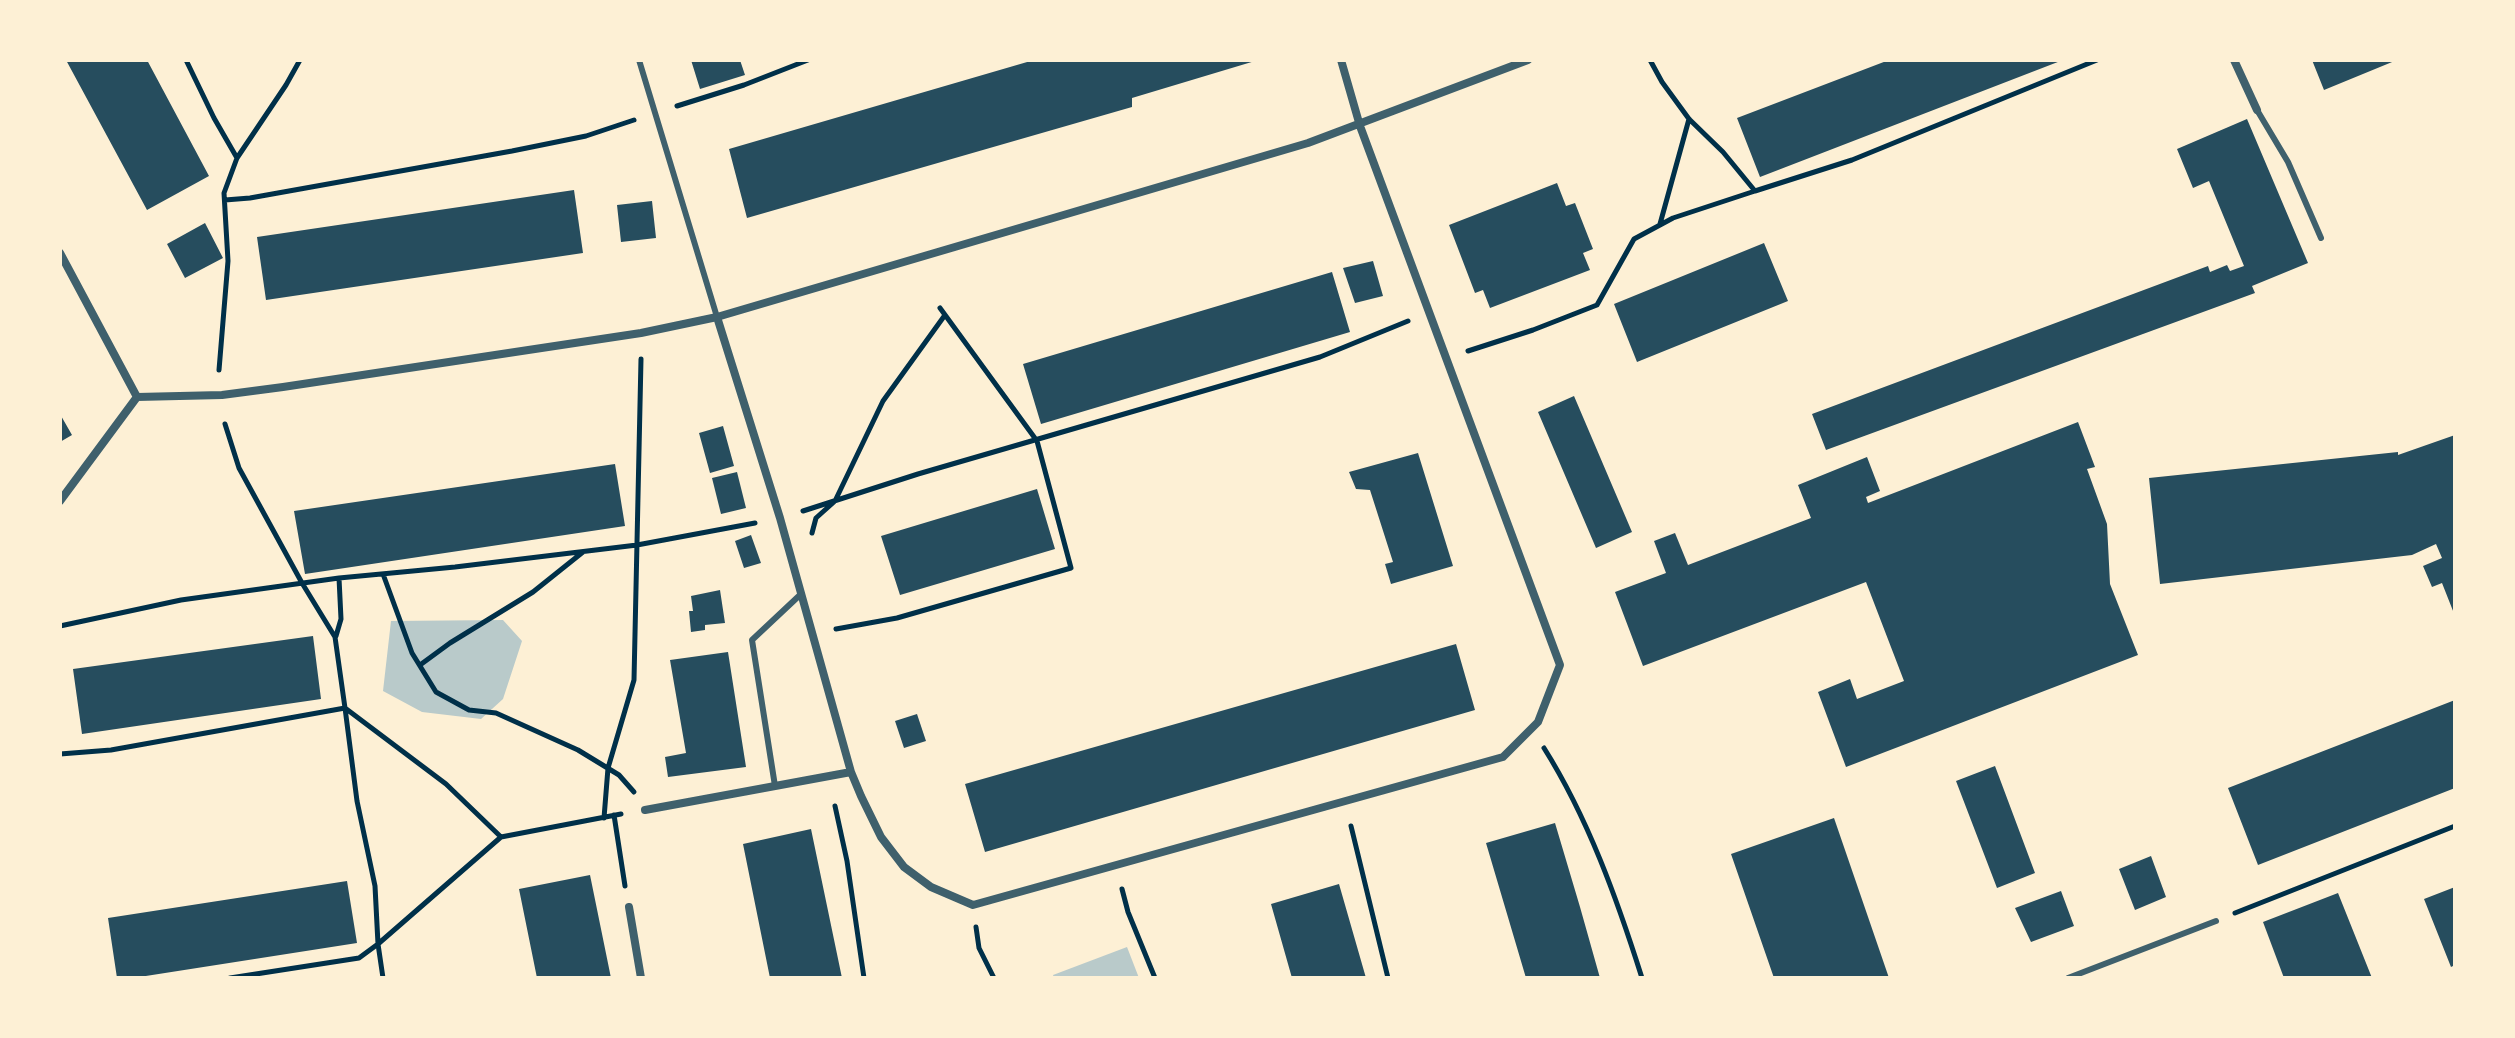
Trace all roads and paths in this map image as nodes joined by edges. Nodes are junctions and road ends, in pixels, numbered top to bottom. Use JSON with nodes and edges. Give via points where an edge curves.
{"nodes":[{"id":1,"x":186,"y":60,"type":"edge"},
{"id":2,"x":300,"y":60,"type":"edge"},
{"id":3,"x":639,"y":60,"type":"edge"},
{"id":4,"x":808,"y":60,"type":"edge"},
{"id":5,"x":1341,"y":60,"type":"edge"},
{"id":6,"x":1528,"y":60,"type":"edge"},
{"id":7,"x":1650,"y":60,"type":"edge"},
{"id":8,"x":2097,"y":60,"type":"edge"},
{"id":9,"x":2234,"y":60,"type":"edge"},
{"id":10,"x":2257,"y":110,"type":"joint"},
{"id":11,"x":655,"y":113,"type":"junction"},
{"id":12,"x":1689,"y":119,"type":"junction"},
{"id":13,"x":1360,"y":126,"type":"junction"},
{"id":14,"x":237,"y":158,"type":"junction"},
{"id":15,"x":1755,"y":191,"type":"junction"},
{"id":16,"x":225,"y":200,"type":"junction"},
{"id":17,"x":1660,"y":224,"type":"junction"},
{"id":18,"x":2321,"y":238,"type":"dead end"},
{"id":19,"x":60,"y":253,"type":"edge"},
{"id":20,"x":940,"y":308,"type":"dead end"},
{"id":21,"x":1429,"y":313,"type":"junction"},
{"id":22,"x":945,"y":315,"type":"junction"},
{"id":23,"x":717,"y":317,"type":"junction"},
{"id":24,"x":1446,"y":358,"type":"junction"},
{"id":25,"x":641,"y":359,"type":"dead end"},
{"id":26,"x":219,"y":371,"type":"dead end"},
{"id":27,"x":137,"y":397,"type":"junction"},
{"id":28,"x":225,"y":424,"type":"dead end"},
{"id":29,"x":1037,"y":441,"type":"junction"},
{"id":30,"x":60,"y":501,"type":"edge"},
{"id":31,"x":835,"y":501,"type":"junction"},
{"id":32,"x":780,"y":518,"type":"junction"},
{"id":33,"x":637,"y":545,"type":"junction"},
{"id":34,"x":584,"y":551,"type":"junction"},
{"id":35,"x":383,"y":574,"type":"junction"},
{"id":36,"x":339,"y":578,"type":"junction"},
{"id":37,"x":302,"y":583,"type":"junction"},
{"id":38,"x":801,"y":594,"type":"junction"},
{"id":39,"x":60,"y":626,"type":"edge"},
{"id":40,"x":813,"y":636,"type":"junction"},
{"id":41,"x":335,"y":637,"type":"junction"},
{"id":42,"x":420,"y":665,"type":"junction"},
{"id":43,"x":345,"y":708,"type":"junction"},
{"id":44,"x":1532,"y":729,"type":"junction"},
{"id":45,"x":60,"y":754,"type":"edge"},
{"id":46,"x":608,"y":768,"type":"junction"},
{"id":47,"x":851,"y":772,"type":"junction"},
{"id":48,"x":775,"y":786,"type":"junction"},
{"id":49,"x":835,"y":802,"type":"dead end"},
{"id":50,"x":1344,"y":802,"type":"junction"},
{"id":51,"x":645,"y":810,"type":"junction"},
{"id":52,"x":614,"y":815,"type":"junction"},
{"id":53,"x":604,"y":818,"type":"junction"},
{"id":54,"x":2455,"y":826,"type":"edge"},
{"id":55,"x":501,"y":837,"type":"junction"},
{"id":56,"x":1116,"y":866,"type":"junction"},
{"id":57,"x":629,"y":907,"type":"joint"},
{"id":58,"x":2216,"y":921,"type":"joint"},
{"id":59,"x":378,"y":944,"type":"junction"},
{"id":60,"x":979,"y":948,"type":"dead end"},
{"id":61,"x":230,"y":978,"type":"edge"},
{"id":62,"x":383,"y":978,"type":"edge"},
{"id":63,"x":641,"y":978,"type":"edge"},
{"id":64,"x":864,"y":978,"type":"edge"},
{"id":65,"x":994,"y":978,"type":"edge"},
{"id":66,"x":1155,"y":978,"type":"edge"},
{"id":67,"x":1388,"y":978,"type":"edge"},
{"id":68,"x":1642,"y":978,"type":"edge"},
{"id":69,"x":2068,"y":978,"type":"edge"}],
"edges":[{"from":1,"to":14,"type":"path"},
{"from":2,"to":14,"type":"path"},
{"from":3,"to":11,"type":"lane"},
{"from":4,"to":11,"type":"path"},
{"from":5,"to":13,"type":"street"},
{"from":6,"to":13,"type":"street"},
{"from":7,"to":12,"type":"path"},
{"from":8,"to":15,"type":"path","via":[[1852,160]]},
{"from":9,"to":10,"type":"street"},
{"from":10,"to":18,"type":"lane","via":[[2288,162]]},
{"from":11,"to":16,"type":"path","via":[[586,136],[512,151]]},
{"from":11,"to":23,"type":"lane"},
{"from":12,"to":15,"type":"path"},
{"from":12,"to":17,"type":"path"},
{"from":13,"to":21,"type":"street"},
{"from":13,"to":23,"type":"street"},
{"from":14,"to":16,"type":"path"},
{"from":15,"to":17,"type":"path"},
{"from":16,"to":26,"type":"path","via":[[228,261]]},
{"from":17,"to":24,"type":"path","via":[[1634,239],[1597,305]]},
{"from":19,"to":27,"type":"street"},
{"from":20,"to":22,"type":"path"},
{"from":21,"to":24,"type":"street"},
{"from":21,"to":29,"type":"path","via":[[1320,357]]},
{"from":22,"to":29,"type":"path"},
{"from":22,"to":31,"type":"path","via":[[883,401]]},
{"from":23,"to":27,"type":"street","via":[[268,389]]},
{"from":23,"to":32,"type":"street"},
{"from":24,"to":44,"type":"street","via":[[1560,665]]},
{"from":25,"to":33,"type":"path"},
{"from":27,"to":30,"type":"street"},
{"from":28,"to":37,"type":"path","via":[[239,468]]},
{"from":29,"to":31,"type":"path"},
{"from":29,"to":40,"type":"path","via":[[1071,568],[897,618]]},
{"from":31,"to":32,"type":"path"},
{"from":32,"to":33,"type":"path"},
{"from":32,"to":38,"type":"street"},
{"from":33,"to":34,"type":"path"},
{"from":33,"to":46,"type":"path","via":[[634,680]]},
{"from":34,"to":35,"type":"path"},
{"from":34,"to":42,"type":"path","via":[[533,592]]},
{"from":35,"to":36,"type":"path"},
{"from":35,"to":42,"type":"path"},
{"from":36,"to":37,"type":"path"},
{"from":36,"to":41,"type":"path","via":[[341,619]]},
{"from":37,"to":39,"type":"path","via":[[181,600]]},
{"from":37,"to":41,"type":"path"},
{"from":38,"to":40,"type":"street"},
{"from":38,"to":48,"type":"lane","via":[[752,640]]},
{"from":40,"to":47,"type":"street"},
{"from":41,"to":43,"type":"path"},
{"from":42,"to":46,"type":"path","via":[[436,692],[469,710],[496,713]]},
{"from":43,"to":45,"type":"path","via":[[111,750]]},
{"from":43,"to":55,"type":"path","via":[[446,784]]},
{"from":43,"to":59,"type":"path","via":[[375,886]]},
{"from":44,"to":50,"type":"street","via":[[1503,757]]},
{"from":44,"to":68,"type":"path","via":[[1566,783],[1619,906]]},
{"from":46,"to":51,"type":"path"},
{"from":46,"to":53,"type":"path"},
{"from":47,"to":48,"type":"street"},
{"from":47,"to":56,"type":"street","via":[[881,837],[904,867],[931,887],[973,905]]},
{"from":48,"to":51,"type":"street"},
{"from":49,"to":64,"type":"path"},
{"from":50,"to":56,"type":"street"},
{"from":50,"to":67,"type":"path"},
{"from":51,"to":52,"type":"path"},
{"from":52,"to":53,"type":"path"},
{"from":52,"to":57,"type":"path"},
{"from":53,"to":55,"type":"path"},
{"from":54,"to":58,"type":"path"},
{"from":55,"to":59,"type":"path"},
{"from":56,"to":66,"type":"path"},
{"from":57,"to":63,"type":"street"},
{"from":58,"to":69,"type":"lane"},
{"from":59,"to":61,"type":"path","via":[[359,958]]},
{"from":59,"to":62,"type":"path"},
{"from":60,"to":65,"type":"path"}]}
